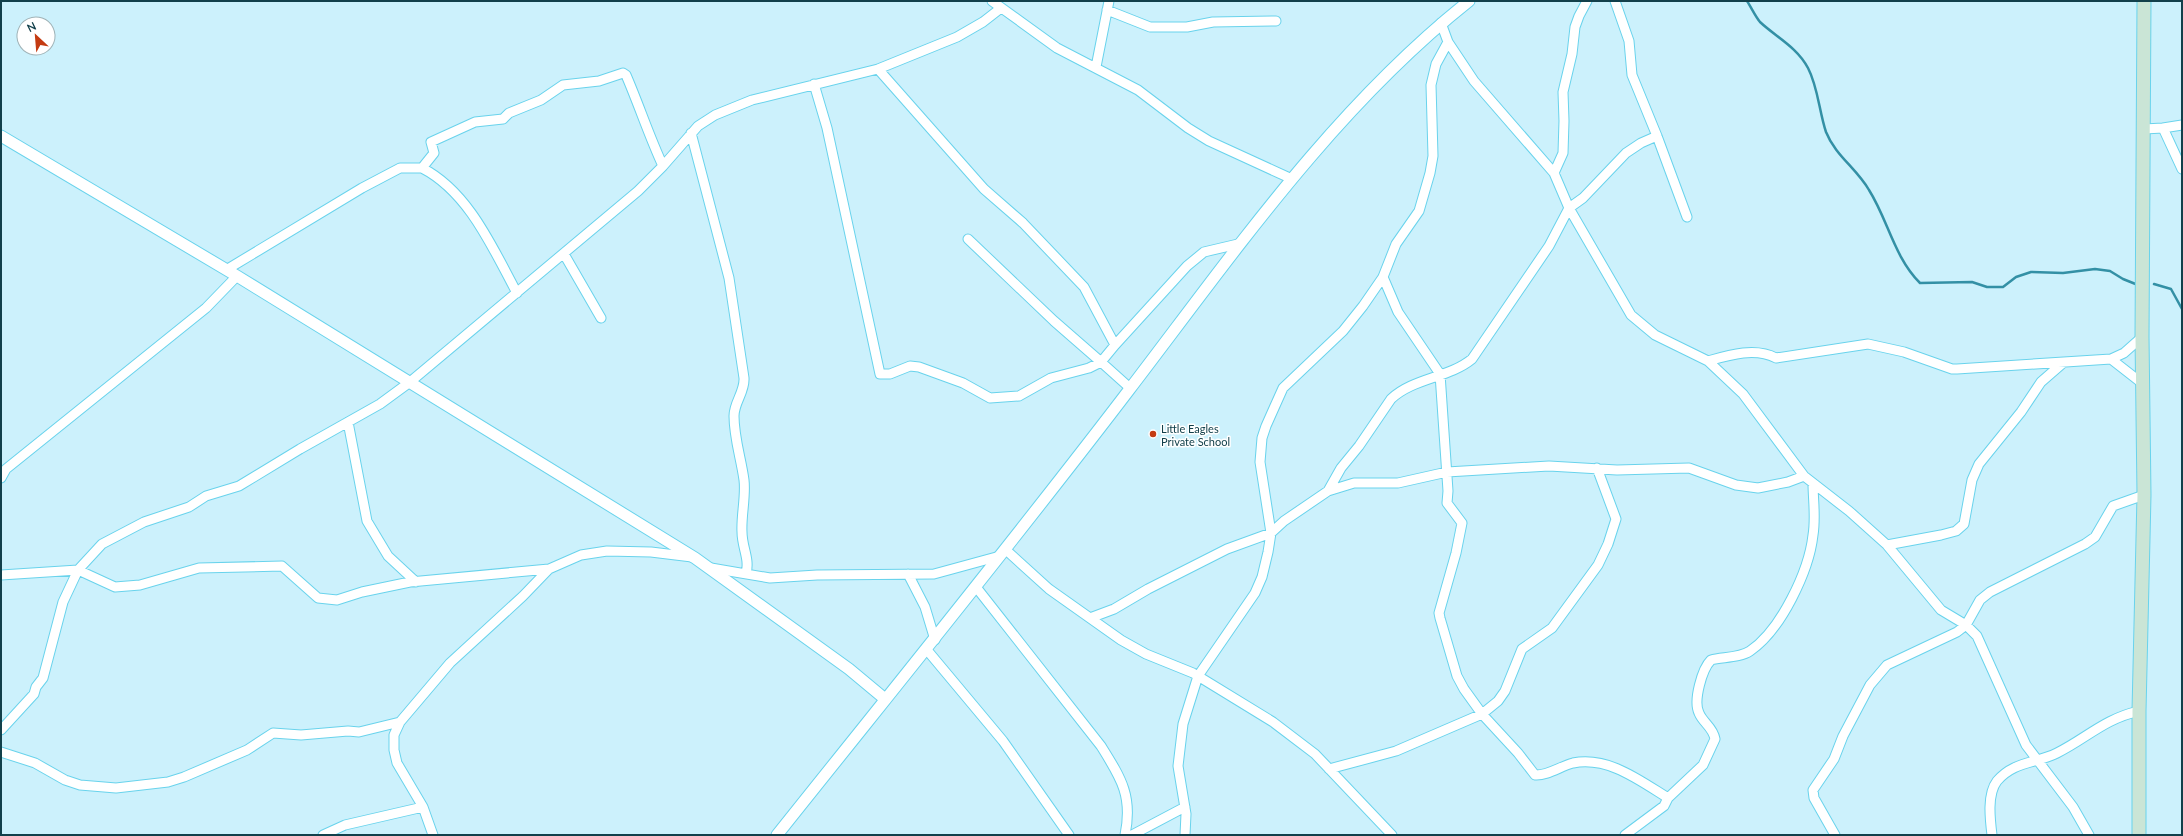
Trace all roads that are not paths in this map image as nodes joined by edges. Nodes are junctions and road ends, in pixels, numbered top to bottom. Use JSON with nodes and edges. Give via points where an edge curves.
{"nodes":[{"id":1,"x":992,"y":1,"type":"edge"},
{"id":2,"x":1469,"y":1,"type":"edge"},
{"id":3,"x":1587,"y":1,"type":"edge"},
{"id":4,"x":1615,"y":1,"type":"edge"},
{"id":5,"x":2144,"y":1,"type":"edge"},
{"id":6,"x":1108,"y":5,"type":"edge"},
{"id":7,"x":1001,"y":8,"type":"junction"},
{"id":8,"x":1276,"y":21,"type":"dead end"},
{"id":9,"x":1441,"y":23,"type":"junction"},
{"id":10,"x":1448,"y":42,"type":"junction"},
{"id":11,"x":1096,"y":67,"type":"junction"},
{"id":12,"x":878,"y":69,"type":"junction"},
{"id":13,"x":814,"y":84,"type":"junction"},
{"id":14,"x":2182,"y":126,"type":"edge"},
{"id":15,"x":2164,"y":128,"type":"junction"},
{"id":16,"x":2144,"y":129,"type":"junction"},
{"id":17,"x":691,"y":133,"type":"junction"},
{"id":18,"x":1,"y":136,"type":"edge"},
{"id":19,"x":1657,"y":136,"type":"junction"},
{"id":20,"x":663,"y":166,"type":"junction"},
{"id":21,"x":422,"y":168,"type":"junction"},
{"id":22,"x":2182,"y":170,"type":"edge"},
{"id":23,"x":1554,"y":173,"type":"junction"},
{"id":24,"x":1292,"y":179,"type":"junction"},
{"id":25,"x":1569,"y":208,"type":"junction"},
{"id":26,"x":1687,"y":217,"type":"dead end"},
{"id":27,"x":968,"y":239,"type":"dead end"},
{"id":28,"x":1238,"y":244,"type":"junction"},
{"id":29,"x":564,"y":254,"type":"junction"},
{"id":30,"x":226,"y":270,"type":"junction"},
{"id":31,"x":237,"y":276,"type":"junction"},
{"id":32,"x":1383,"y":277,"type":"junction"},
{"id":33,"x":517,"y":292,"type":"junction"},
{"id":34,"x":602,"y":318,"type":"dead end"},
{"id":35,"x":2142,"y":337,"type":"junction"},
{"id":36,"x":1115,"y":345,"type":"junction"},
{"id":37,"x":2111,"y":359,"type":"junction"},
{"id":38,"x":1708,"y":361,"type":"junction"},
{"id":39,"x":1101,"y":362,"type":"junction"},
{"id":40,"x":2064,"y":362,"type":"junction"},
{"id":41,"x":1440,"y":374,"type":"junction"},
{"id":42,"x":410,"y":382,"type":"junction"},
{"id":43,"x":2143,"y":384,"type":"junction"},
{"id":44,"x":1130,"y":388,"type":"junction"},
{"id":45,"x":348,"y":422,"type":"junction"},
{"id":46,"x":1597,"y":468,"type":"junction"},
{"id":47,"x":1446,"y":472,"type":"junction"},
{"id":48,"x":1804,"y":476,"type":"junction"},
{"id":49,"x":1,"y":478,"type":"edge"},
{"id":50,"x":1813,"y":483,"type":"junction"},
{"id":51,"x":1328,"y":491,"type":"junction"},
{"id":52,"x":2144,"y":495,"type":"junction"},
{"id":53,"x":1271,"y":533,"type":"junction"},
{"id":54,"x":1887,"y":545,"type":"junction"},
{"id":55,"x":1003,"y":553,"type":"junction"},
{"id":56,"x":695,"y":558,"type":"junction"},
{"id":57,"x":711,"y":568,"type":"junction"},
{"id":58,"x":549,"y":569,"type":"junction"},
{"id":59,"x":78,"y":570,"type":"junction"},
{"id":60,"x":746,"y":574,"type":"junction"},
{"id":61,"x":908,"y":574,"type":"junction"},
{"id":62,"x":1,"y":575,"type":"edge"},
{"id":63,"x":416,"y":582,"type":"junction"},
{"id":64,"x":976,"y":587,"type":"junction"},
{"id":65,"x":1090,"y":618,"type":"junction"},
{"id":66,"x":1966,"y":625,"type":"junction"},
{"id":67,"x":935,"y":640,"type":"junction"},
{"id":68,"x":927,"y":650,"type":"junction"},
{"id":69,"x":1198,"y":676,"type":"junction"},
{"id":70,"x":885,"y":699,"type":"junction"},
{"id":71,"x":2139,"y":711,"type":"junction"},
{"id":72,"x":1482,"y":714,"type":"junction"},
{"id":73,"x":400,"y":722,"type":"junction"},
{"id":74,"x":1,"y":730,"type":"edge"},
{"id":75,"x":1,"y":752,"type":"edge"},
{"id":76,"x":2038,"y":761,"type":"junction"},
{"id":77,"x":1329,"y":769,"type":"junction"},
{"id":78,"x":1668,"y":798,"type":"junction"},
{"id":79,"x":423,"y":807,"type":"junction"},
{"id":80,"x":1185,"y":807,"type":"junction"},
{"id":81,"x":323,"y":835,"type":"edge"},
{"id":82,"x":433,"y":835,"type":"edge"},
{"id":83,"x":777,"y":835,"type":"edge"},
{"id":84,"x":1069,"y":835,"type":"edge"},
{"id":85,"x":1125,"y":835,"type":"edge"},
{"id":86,"x":1132,"y":835,"type":"edge"},
{"id":87,"x":1185,"y":835,"type":"edge"},
{"id":88,"x":1392,"y":835,"type":"edge"},
{"id":89,"x":1625,"y":835,"type":"edge"},
{"id":90,"x":1835,"y":835,"type":"edge"},
{"id":91,"x":1992,"y":835,"type":"edge"},
{"id":92,"x":2089,"y":835,"type":"edge"},
{"id":93,"x":2139,"y":835,"type":"edge"}],
"edges":[{"from":1,"to":7,"type":"street"},
{"from":2,"to":9,"type":"street"},
{"from":3,"to":23,"type":"street","via":[[1575,27],[1563,92],[1563,153]]},
{"from":4,"to":19,"type":"street","via":[[1629,41],[1632,75]]},
{"from":5,"to":16,"type":"main road"},
{"from":6,"to":8,"type":"street","via":[[1150,27]]},
{"from":6,"to":11,"type":"street"},
{"from":7,"to":11,"type":"street","via":[[1056,48]]},
{"from":7,"to":12,"type":"street","via":[[957,37]]},
{"from":9,"to":10,"type":"street"},
{"from":9,"to":24,"type":"street","via":[[1373,88]]},
{"from":10,"to":23,"type":"street","via":[[1474,81]]},
{"from":10,"to":32,"type":"street","via":[[1436,64],[1431,85],[1433,156],[1430,174],[1419,211],[1393,250]]},
{"from":11,"to":24,"type":"street","via":[[1138,90],[1209,141]]},
{"from":12,"to":13,"type":"street"},
{"from":12,"to":36,"type":"street","via":[[984,189],[1024,223],[1084,287]]},
{"from":13,"to":17,"type":"street","via":[[752,100],[726,110],[707,119]]},
{"from":13,"to":39,"type":"street","via":[[827,128],[880,374],[890,374],[910,366],[919,367],[963,383],[990,398],[1019,396],[1051,378],[1089,368]]},
{"from":14,"to":15,"type":"street"},
{"from":15,"to":16,"type":"street"},
{"from":15,"to":22,"type":"street"},
{"from":16,"to":35,"type":"main road"},
{"from":17,"to":20,"type":"street"},
{"from":17,"to":60,"type":"street","via":[[729,278],[744,378],[744,386],[734,415],[736,442],[744,482],[742,532],[749,563]]},
{"from":18,"to":30,"type":"street"},
{"from":19,"to":25,"type":"street","via":[[1626,154],[1583,198]]},
{"from":19,"to":26,"type":"street"},
{"from":20,"to":21,"type":"street","via":[[623,73],[599,81],[563,85],[541,100],[509,113],[502,119],[475,122],[444,135],[431,142],[434,152]]},
{"from":20,"to":29,"type":"street","via":[[638,191]]},
{"from":21,"to":30,"type":"street","via":[[400,168]]},
{"from":21,"to":33,"type":"street","via":[[435,175],[467,208]]},
{"from":23,"to":25,"type":"street"},
{"from":24,"to":28,"type":"street"},
{"from":25,"to":38,"type":"street","via":[[1631,315],[1655,335]]},
{"from":25,"to":41,"type":"street","via":[[1549,246],[1472,359],[1458,368]]},
{"from":27,"to":39,"type":"street"},
{"from":28,"to":36,"type":"street","via":[[1204,252],[1187,266]]},
{"from":28,"to":44,"type":"street"},
{"from":29,"to":33,"type":"street"},
{"from":29,"to":34,"type":"street"},
{"from":30,"to":31,"type":"street"},
{"from":31,"to":42,"type":"street"},
{"from":31,"to":49,"type":"street","via":[[206,308],[6,469]]},
{"from":32,"to":41,"type":"street","via":[[1398,312]]},
{"from":32,"to":53,"type":"street","via":[[1343,330],[1286,384],[1278,397],[1262,438],[1260,457]]},
{"from":33,"to":42,"type":"street"},
{"from":35,"to":37,"type":"street","via":[[2124,353]]},
{"from":35,"to":43,"type":"main road"},
{"from":36,"to":39,"type":"street"},
{"from":37,"to":40,"type":"street"},
{"from":37,"to":43,"type":"street"},
{"from":38,"to":40,"type":"street","via":[[1734,353],[1763,354],[1776,358],[1861,344],[1904,352],[1952,369]]},
{"from":38,"to":48,"type":"street","via":[[1743,394]]},
{"from":39,"to":44,"type":"street"},
{"from":40,"to":54,"type":"street","via":[[2041,382],[2021,412],[1979,464],[1972,480],[1964,524],[1956,531]]},
{"from":41,"to":47,"type":"street"},
{"from":41,"to":51,"type":"street","via":[[1398,393],[1391,399],[1341,468]]},
{"from":42,"to":45,"type":"street","via":[[380,404]]},
{"from":42,"to":56,"type":"street"},
{"from":43,"to":52,"type":"main road"},
{"from":44,"to":55,"type":"street"},
{"from":45,"to":59,"type":"street","via":[[235,488],[206,496],[189,507],[144,522],[111,539],[98,548]]},
{"from":45,"to":63,"type":"street","via":[[367,522],[388,556]]},
{"from":46,"to":47,"type":"street","via":[[1549,466]]},
{"from":46,"to":48,"type":"street","via":[[1690,468],[1736,485],[1758,488]]},
{"from":46,"to":72,"type":"street","via":[[1616,519],[1608,544],[1598,564],[1552,628],[1522,649],[1505,691]]},
{"from":47,"to":51,"type":"street","via":[[1398,483],[1354,483]]},
{"from":47,"to":72,"type":"street","via":[[1447,503],[1462,522],[1439,613],[1457,676]]},
{"from":48,"to":50,"type":"street"},
{"from":50,"to":54,"type":"street"},
{"from":50,"to":78,"type":"street","via":[[1813,536],[1805,567],[1776,625],[1764,639],[1744,654],[1711,660],[1704,669],[1696,700],[1698,712],[1709,725],[1715,739],[1703,765]]},
{"from":51,"to":53,"type":"street"},
{"from":52,"to":66,"type":"street","via":[[2113,506],[2095,537],[2085,544],[1990,592],[1980,600]]},
{"from":52,"to":71,"type":"main road"},
{"from":53,"to":65,"type":"street","via":[[1228,549],[1148,588],[1114,609]]},
{"from":53,"to":69,"type":"street","via":[[1262,577],[1255,593]]},
{"from":54,"to":66,"type":"street","via":[[1941,610]]},
{"from":55,"to":61,"type":"street","via":[[934,574]]},
{"from":55,"to":64,"type":"street"},
{"from":55,"to":65,"type":"street"},
{"from":56,"to":57,"type":"street"},
{"from":56,"to":58,"type":"street","via":[[650,552],[607,551],[580,554]]},
{"from":57,"to":60,"type":"street"},
{"from":57,"to":70,"type":"street","via":[[849,669]]},
{"from":58,"to":63,"type":"street"},
{"from":58,"to":73,"type":"street","via":[[528,592],[450,663]]},
{"from":59,"to":62,"type":"street"},
{"from":59,"to":63,"type":"street","via":[[115,587],[140,585],[199,568],[282,566],[318,598],[331,600]]},
{"from":59,"to":74,"type":"street","via":[[63,602],[43,678],[34,694]]},
{"from":60,"to":61,"type":"street","via":[[770,578]]},
{"from":61,"to":67,"type":"street","via":[[920,595]]},
{"from":64,"to":67,"type":"street"},
{"from":64,"to":85,"type":"street","via":[[1101,746],[1118,774],[1129,807]]},
{"from":65,"to":69,"type":"street","via":[[1146,654]]},
{"from":66,"to":76,"type":"street","via":[[1984,651],[2018,730]]},
{"from":66,"to":90,"type":"street","via":[[1942,641],[1887,665],[1870,685],[1834,759],[1813,790],[1814,798]]},
{"from":67,"to":68,"type":"street"},
{"from":68,"to":70,"type":"street"},
{"from":68,"to":84,"type":"street","via":[[1007,747]]},
{"from":69,"to":77,"type":"street","via":[[1273,722],[1315,754]]},
{"from":69,"to":80,"type":"street","via":[[1183,724],[1179,755],[1179,781]]},
{"from":70,"to":83,"type":"street"},
{"from":71,"to":76,"type":"street","via":[[2100,725],[2071,745]]},
{"from":71,"to":93,"type":"main road"},
{"from":72,"to":77,"type":"street","via":[[1396,751]]},
{"from":72,"to":78,"type":"street","via":[[1535,775],[1567,764],[1592,762],[1615,767]]},
{"from":73,"to":75,"type":"street","via":[[359,732],[273,734],[247,750],[184,777],[168,782],[116,788],[80,785],[35,763]]},
{"from":73,"to":79,"type":"street","via":[[394,735],[397,763]]},
{"from":76,"to":91,"type":"street","via":[[2019,764],[2008,770],[1996,782],[1992,791]]},
{"from":76,"to":92,"type":"street","via":[[2073,807]]},
{"from":77,"to":88,"type":"street"},
{"from":78,"to":89,"type":"street","via":[[1664,806]]},
{"from":79,"to":81,"type":"street","via":[[345,825]]},
{"from":79,"to":82,"type":"street"},
{"from":80,"to":86,"type":"street"},
{"from":80,"to":87,"type":"street"}]}
